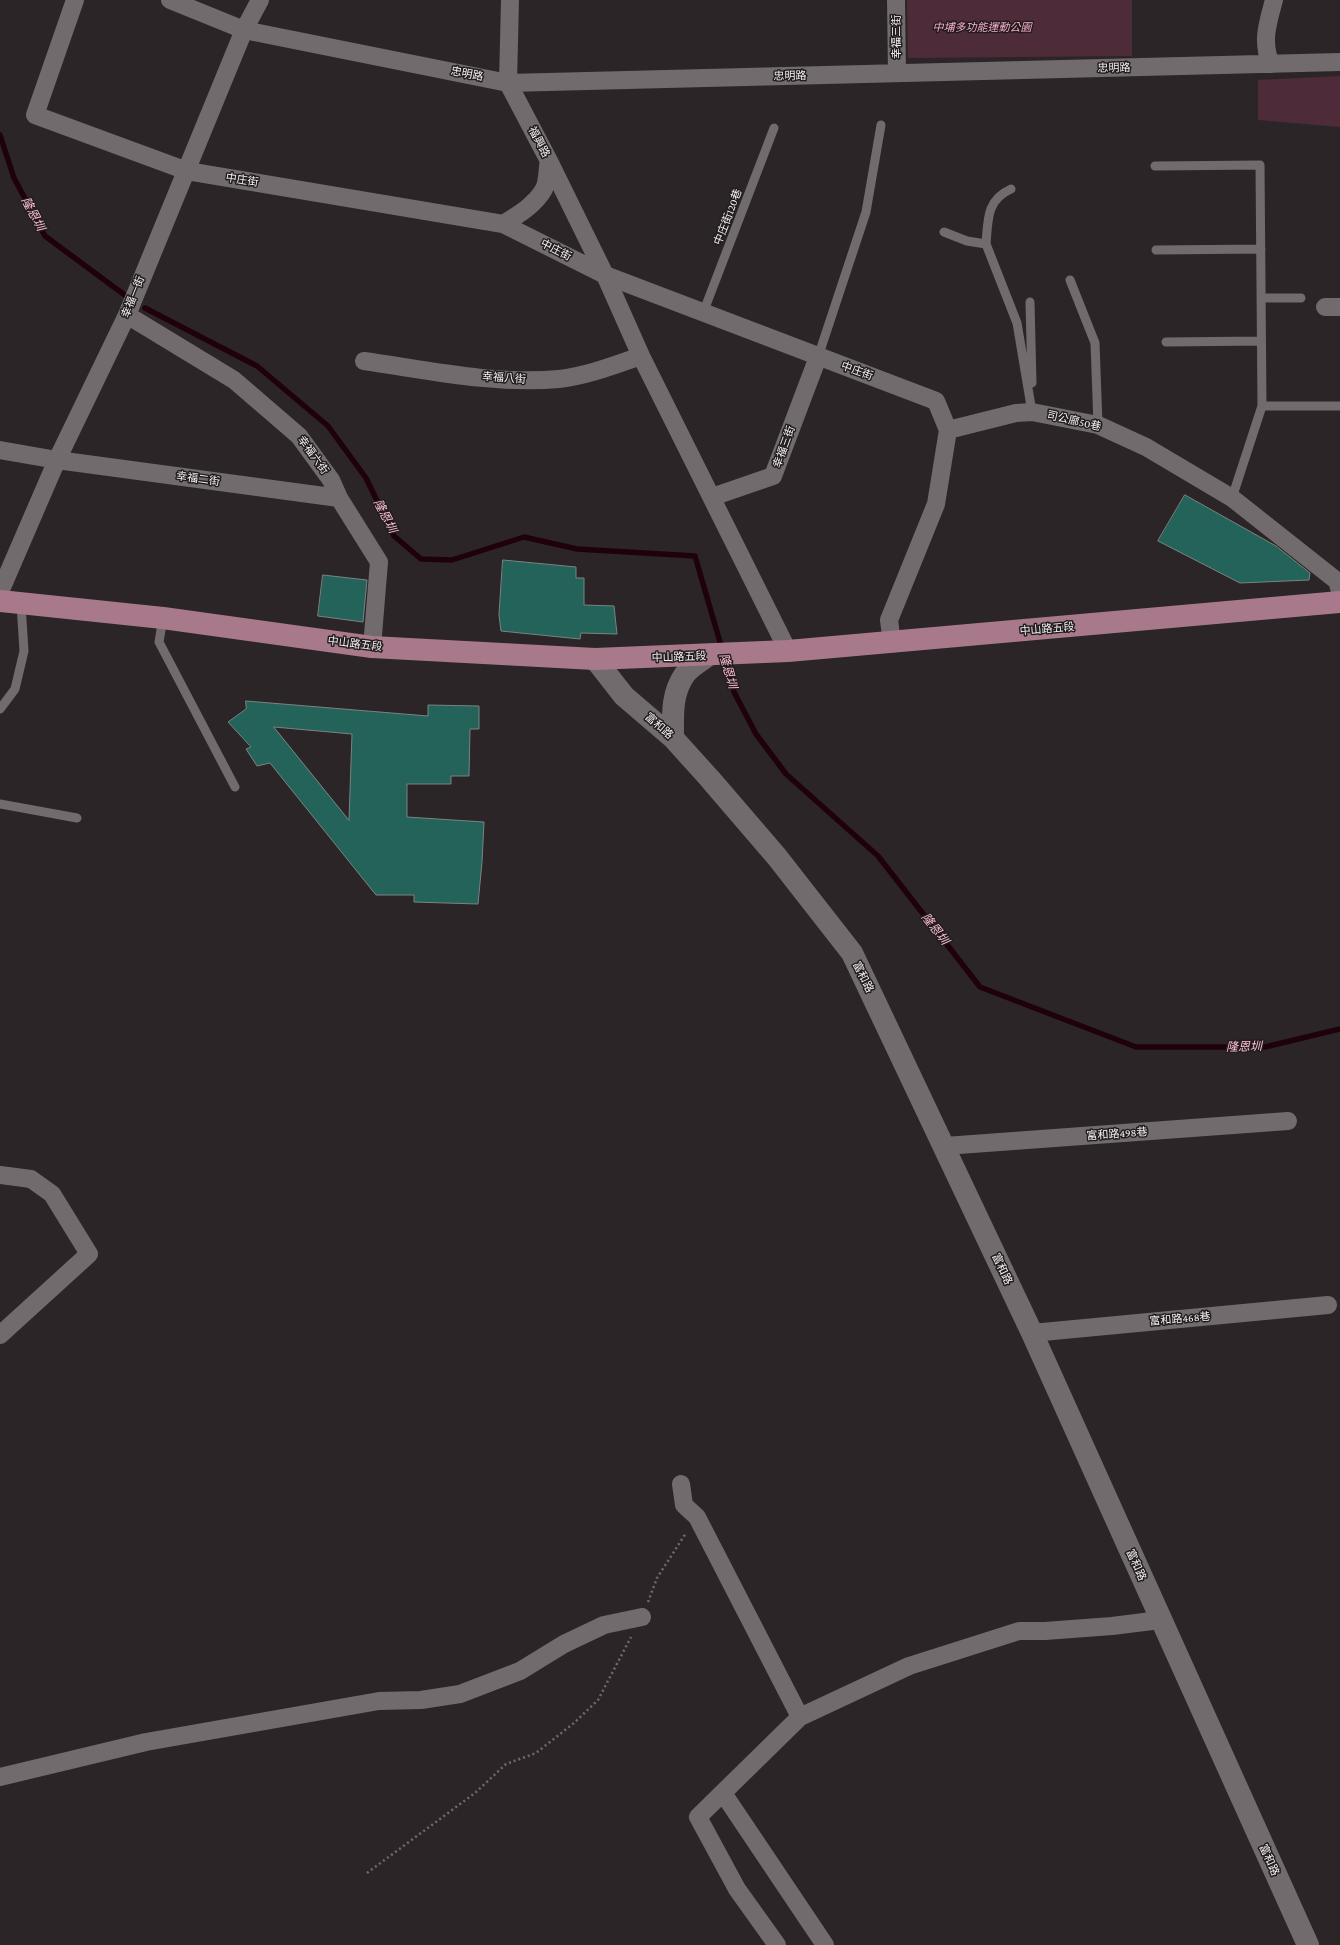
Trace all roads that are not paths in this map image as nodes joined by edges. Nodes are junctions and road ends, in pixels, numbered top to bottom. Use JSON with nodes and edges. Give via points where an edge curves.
{"nodes":[{"id":1,"x":74,"y":0,"type":"edge"},
{"id":2,"x":170,"y":0,"type":"edge"},
{"id":3,"x":260,"y":0,"type":"edge"},
{"id":4,"x":510,"y":0,"type":"edge"},
{"id":5,"x":896,"y":0,"type":"edge"},
{"id":6,"x":1274,"y":0,"type":"edge"},
{"id":7,"x":244,"y":30,"type":"junction"},
{"id":8,"x":1340,"y":62,"type":"edge"},
{"id":9,"x":1271,"y":64,"type":"junction"},
{"id":10,"x":897,"y":73,"type":"junction"},
{"id":11,"x":508,"y":83,"type":"junction"},
{"id":12,"x":882,"y":125,"type":"dead end"},
{"id":13,"x":774,"y":128,"type":"dead end"},
{"id":14,"x":549,"y":160,"type":"junction"},
{"id":15,"x":1155,"y":166,"type":"dead end"},
{"id":16,"x":187,"y":171,"type":"junction"},
{"id":17,"x":1011,"y":189,"type":"dead end"},
{"id":18,"x":503,"y":224,"type":"junction"},
{"id":19,"x":944,"y":232,"type":"dead end"},
{"id":20,"x":986,"y":244,"type":"junction"},
{"id":21,"x":1261,"y":249,"type":"junction"},
{"id":22,"x":1156,"y":250,"type":"dead end"},
{"id":23,"x":605,"y":275,"type":"junction"},
{"id":24,"x":1070,"y":280,"type":"dead end"},
{"id":25,"x":1261,"y":298,"type":"junction"},
{"id":26,"x":1300,"y":298,"type":"dead end"},
{"id":27,"x":1030,"y":302,"type":"dead end"},
{"id":28,"x":704,"y":313,"type":"junction"},
{"id":29,"x":126,"y":315,"type":"junction"},
{"id":30,"x":1261,"y":341,"type":"junction"},
{"id":31,"x":1166,"y":342,"type":"dead end"},
{"id":32,"x":641,"y":356,"type":"junction"},
{"id":33,"x":818,"y":357,"type":"junction"},
{"id":34,"x":364,"y":362,"type":"dead end"},
{"id":35,"x":1262,"y":406,"type":"junction"},
{"id":36,"x":1340,"y":406,"type":"edge"},
{"id":37,"x":1032,"y":412,"type":"junction"},
{"id":38,"x":1098,"y":424,"type":"junction"},
{"id":39,"x":948,"y":430,"type":"junction"},
{"id":40,"x":0,"y":450,"type":"edge"},
{"id":41,"x":56,"y":460,"type":"junction"},
{"id":42,"x":712,"y":497,"type":"junction"},
{"id":43,"x":339,"y":498,"type":"junction"},
{"id":44,"x":1232,"y":498,"type":"junction"},
{"id":45,"x":1340,"y":591,"type":"edge"},
{"id":46,"x":0,"y":592,"type":"edge"},
{"id":47,"x":0,"y":601,"type":"edge"},
{"id":48,"x":1340,"y":602,"type":"edge"},
{"id":49,"x":21,"y":604,"type":"junction"},
{"id":50,"x":163,"y":618,"type":"junction"},
{"id":51,"x":892,"y":643,"type":"junction"},
{"id":52,"x":372,"y":647,"type":"junction"},
{"id":53,"x":788,"y":652,"type":"junction"},
{"id":54,"x":710,"y":656,"type":"junction"},
{"id":55,"x":595,"y":659,"type":"junction"},
{"id":56,"x":0,"y":709,"type":"edge"},
{"id":57,"x":673,"y":738,"type":"junction"},
{"id":58,"x":234,"y":787,"type":"dead end"},
{"id":59,"x":0,"y":804,"type":"edge"},
{"id":60,"x":78,"y":818,"type":"dead end"},
{"id":61,"x":1288,"y":1121,"type":"dead end"},
{"id":62,"x":945,"y":1146,"type":"junction"},
{"id":63,"x":0,"y":1175,"type":"edge"},
{"id":64,"x":1328,"y":1306,"type":"dead end"},
{"id":65,"x":1032,"y":1333,"type":"junction"},
{"id":66,"x":0,"y":1335,"type":"edge"},
{"id":67,"x":681,"y":1484,"type":"dead end"},
{"id":68,"x":642,"y":1617,"type":"road end"},
{"id":69,"x":1160,"y":1620,"type":"junction"},
{"id":70,"x":800,"y":1717,"type":"junction"},
{"id":71,"x":0,"y":1776,"type":"edge"},
{"id":72,"x":723,"y":1793,"type":"junction"},
{"id":73,"x":777,"y":1945,"type":"edge"},
{"id":74,"x":825,"y":1945,"type":"edge"},
{"id":75,"x":1308,"y":1945,"type":"edge"}],
"edges":[{"from":1,"to":16,"type":"street","name":"中庄街","via":[[35,115]]},
{"from":2,"to":7,"type":"street","name":"忠明路"},
{"from":3,"to":7,"type":"street","name":"幸福一街"},
{"from":4,"to":11,"type":"street","name":"福興路"},
{"from":5,"to":10,"type":"street","name":"幸福三街"},
{"from":6,"to":9,"type":"street","via":[[1266,30],[1266,53]]},
{"from":7,"to":11,"type":"street","name":"忠明路"},
{"from":7,"to":16,"type":"street","name":"幸福一街"},
{"from":8,"to":9,"type":"street","name":"忠明路"},
{"from":9,"to":10,"type":"street","name":"忠明路"},
{"from":10,"to":11,"type":"street","name":"忠明路"},
{"from":11,"to":14,"type":"street","name":"福興路"},
{"from":12,"to":33,"type":"lane","via":[[866,212]]},
{"from":13,"to":28,"type":"lane","name":"中庄街120巷"},
{"from":14,"to":18,"type":"street","via":[[544,188],[521,213]]},
{"from":14,"to":23,"type":"street","name":"福興路"},
{"from":15,"to":21,"type":"lane","via":[[1260,165]]},
{"from":16,"to":18,"type":"street","name":"中庄街"},
{"from":16,"to":29,"type":"street","name":"幸福一街"},
{"from":17,"to":20,"type":"lane","via":[[1000,194],[990,208]]},
{"from":18,"to":23,"type":"street","name":"中庄街"},
{"from":19,"to":20,"type":"lane","via":[[967,241]]},
{"from":20,"to":37,"type":"lane","via":[[1017,323]]},
{"from":21,"to":22,"type":"lane"},
{"from":21,"to":25,"type":"lane"},
{"from":23,"to":28,"type":"street","name":"中庄街"},
{"from":23,"to":32,"type":"street","name":"福興路"},
{"from":24,"to":38,"type":"lane","via":[[1095,343]]},
{"from":25,"to":26,"type":"lane"},
{"from":25,"to":30,"type":"lane"},
{"from":27,"to":37,"type":"lane"},
{"from":28,"to":33,"type":"street","name":"中庄街"},
{"from":29,"to":41,"type":"street","name":"幸福一街"},
{"from":29,"to":43,"type":"street","name":"幸福六街","via":[[234,380],[262,403],[299,436],[331,480]]},
{"from":30,"to":31,"type":"lane"},
{"from":30,"to":35,"type":"lane"},
{"from":32,"to":34,"type":"street","name":"幸福八街","via":[[560,379],[516,382]]},
{"from":32,"to":42,"type":"street","name":"福興路"},
{"from":33,"to":39,"type":"street","name":"中庄街","via":[[936,401]]},
{"from":33,"to":42,"type":"street","name":"幸福三街","via":[[773,476]]},
{"from":35,"to":36,"type":"lane"},
{"from":35,"to":44,"type":"lane"},
{"from":37,"to":38,"type":"street","name":"司公廍50巷"},
{"from":37,"to":39,"type":"street","name":"司公廍50巷","via":[[1016,413]]},
{"from":38,"to":44,"type":"street","name":"司公廍50巷","via":[[1146,448]]},
{"from":39,"to":51,"type":"street","via":[[936,504],[889,620]]},
{"from":40,"to":41,"type":"street","name":"幸福二街"},
{"from":41,"to":43,"type":"street","name":"幸福二街"},
{"from":41,"to":46,"type":"street","name":"幸福一街"},
{"from":42,"to":53,"type":"street","name":"福興路"},
{"from":43,"to":52,"type":"street","name":"幸福六街","via":[[380,562]]},
{"from":44,"to":45,"type":"street","name":"司公廍50巷","via":[[1337,581]]},
{"from":47,"to":49,"type":"main road","name":"中山路五段"},
{"from":48,"to":51,"type":"main road","name":"中山路五段"},
{"from":49,"to":50,"type":"main road","name":"中山路五段"},
{"from":49,"to":56,"type":"lane","via":[[24,651],[15,689]]},
{"from":50,"to":52,"type":"main road","name":"中山路五段"},
{"from":50,"to":58,"type":"lane","via":[[159,642]]},
{"from":51,"to":53,"type":"main road","name":"中山路五段"},
{"from":52,"to":55,"type":"main road","name":"中山路五段"},
{"from":53,"to":54,"type":"main road","name":"中山路五段"},
{"from":54,"to":55,"type":"main road","name":"中山路五段"},
{"from":54,"to":57,"type":"street","via":[[686,673],[676,693],[672,707]]},
{"from":55,"to":57,"type":"street","name":"富和路","via":[[624,696]]},
{"from":57,"to":62,"type":"street","name":"富和路","via":[[777,857],[852,953]]},
{"from":59,"to":60,"type":"lane"},
{"from":61,"to":62,"type":"street","name":"富和路498巷"},
{"from":62,"to":65,"type":"street","name":"富和路"},
{"from":63,"to":66,"type":"street","via":[[31,1179],[52,1194],[89,1254]]},
{"from":64,"to":65,"type":"street","name":"富和路468巷"},
{"from":65,"to":69,"type":"street","name":"富和路"},
{"from":67,"to":70,"type":"street","via":[[684,1505],[697,1517]]},
{"from":68,"to":71,"type":"street","via":[[604,1625],[564,1644],[520,1671],[460,1694],[421,1700],[379,1701],[154,1740]]},
{"from":69,"to":70,"type":"street","via":[[1104,1627],[1019,1631],[909,1666]]},
{"from":69,"to":75,"type":"street","name":"富和路"},
{"from":70,"to":72,"type":"street"},
{"from":72,"to":73,"type":"street","via":[[698,1817],[737,1889]]},
{"from":72,"to":74,"type":"street"}]}
